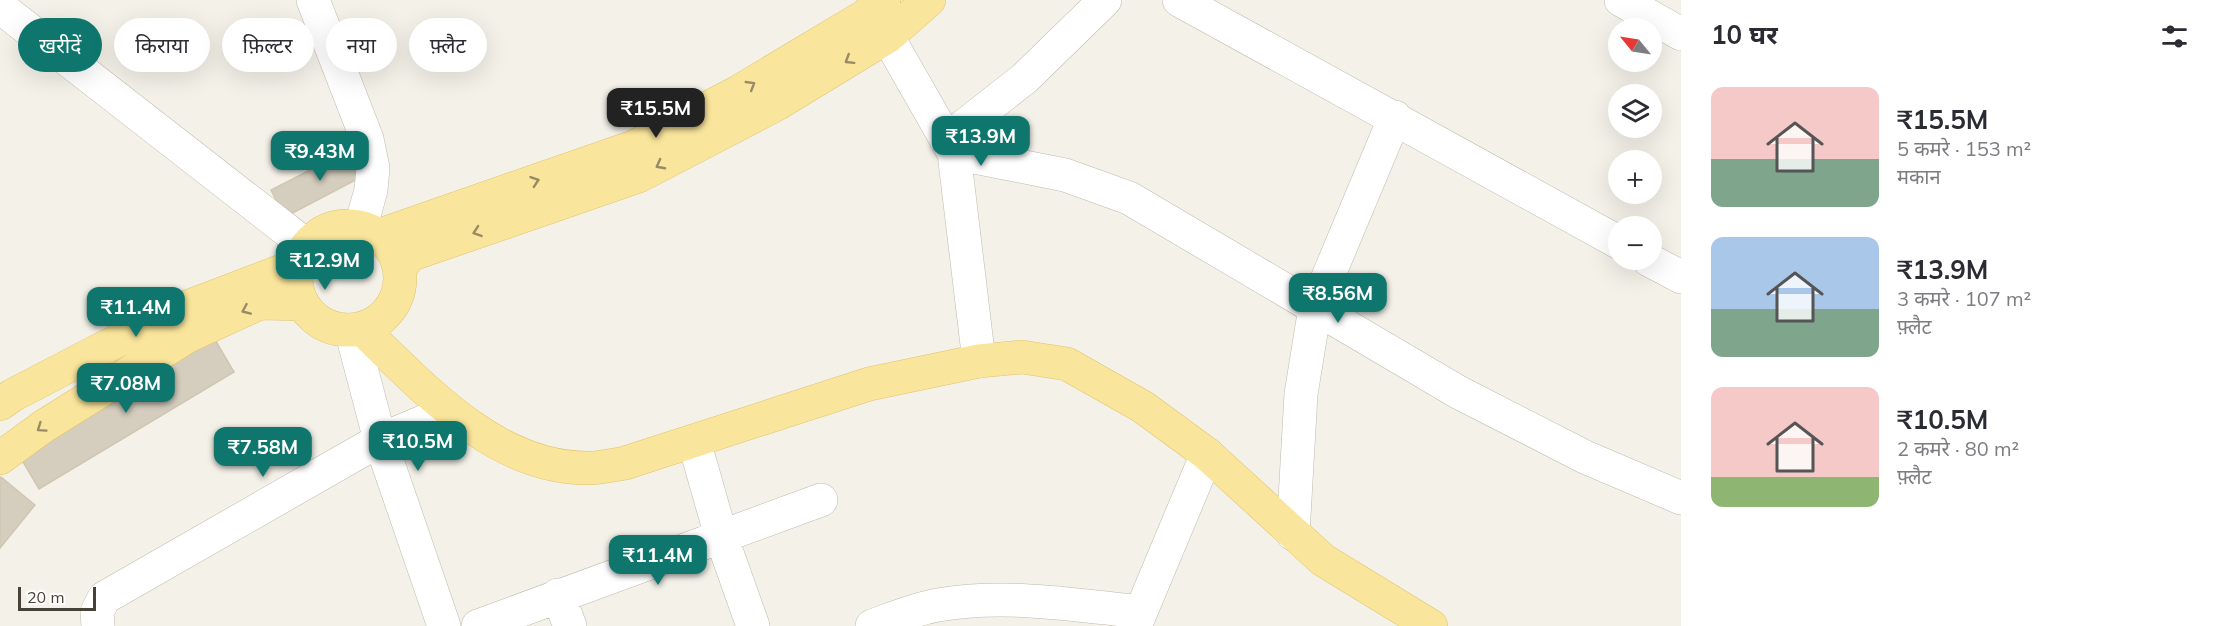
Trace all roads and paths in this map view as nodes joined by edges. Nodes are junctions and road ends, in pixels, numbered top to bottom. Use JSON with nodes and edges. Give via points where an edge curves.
{"nodes":[{"id":1,"x":313,"y":0,"type":"edge"},
{"id":2,"x":929,"y":0,"type":"edge"},
{"id":3,"x":1105,"y":0,"type":"edge"},
{"id":4,"x":1179,"y":0,"type":"edge"},
{"id":5,"x":1622,"y":0,"type":"edge"},
{"id":6,"x":0,"y":7,"type":"edge"},
{"id":7,"x":877,"y":12,"type":"edge"},
{"id":8,"x":1681,"y":34,"type":"edge"},
{"id":9,"x":1395,"y":117,"type":"junction"},
{"id":10,"x":950,"y":146,"type":"junction"},
{"id":11,"x":371,"y":231,"type":"junction"},
{"id":12,"x":1608,"y":236,"type":"edge"},
{"id":13,"x":302,"y":255,"type":"junction"},
{"id":14,"x":1662,"y":267,"type":"edge"},
{"id":15,"x":400,"y":268,"type":"junction"},
{"id":16,"x":1681,"y":277,"type":"edge"},
{"id":17,"x":303,"y":304,"type":"junction"},
{"id":18,"x":1315,"y":308,"type":"junction"},
{"id":19,"x":357,"y":330,"type":"junction"},
{"id":20,"x":979,"y":361,"type":"junction"},
{"id":21,"x":0,"y":404,"type":"edge"},
{"id":22,"x":448,"y":411,"type":"junction"},
{"id":23,"x":381,"y":440,"type":"junction"},
{"id":24,"x":694,"y":441,"type":"junction"},
{"id":25,"x":1207,"y":454,"type":"junction"},
{"id":26,"x":0,"y":458,"type":"edge"},
{"id":27,"x":1681,"y":498,"type":"edge"},
{"id":28,"x":821,"y":500,"type":"dead end"},
{"id":29,"x":1293,"y":534,"type":"junction"},
{"id":30,"x":721,"y":536,"type":"junction"},
{"id":31,"x":558,"y":595,"type":"junction"},
{"id":32,"x":916,"y":618,"type":"edge"},
{"id":33,"x":1138,"y":619,"type":"edge"},
{"id":34,"x":98,"y":626,"type":"edge"},
{"id":35,"x":444,"y":626,"type":"edge"},
{"id":36,"x":478,"y":626,"type":"edge"},
{"id":37,"x":570,"y":626,"type":"edge"},
{"id":38,"x":753,"y":626,"type":"edge"},
{"id":39,"x":872,"y":626,"type":"edge"},
{"id":40,"x":1431,"y":626,"type":"edge"}],
"edges":[{"from":1,"to":11,"type":"street","via":[[369,149],[373,168]]},
{"from":2,"to":7,"type":"main road"},
{"from":3,"to":10,"type":"street"},
{"from":4,"to":9,"type":"street"},
{"from":5,"to":8,"type":"street"},
{"from":6,"to":13,"type":"street"},
{"from":7,"to":10,"type":"street"},
{"from":11,"to":7,"type":"main road","one_way":true,"via":[[633,147]]},
{"from":7,"to":15,"type":"main road","one_way":true,"via":[[777,104],[639,176],[410,255]]},
{"from":9,"to":12,"type":"street"},
{"from":9,"to":18,"type":"street"},
{"from":10,"to":18,"type":"street","via":[[1065,175],[1129,198]]},
{"from":10,"to":20,"type":"street"},
{"from":11,"to":13,"type":"main road","via":[[334,227],[321,232]]},
{"from":11,"to":15,"type":"main road","via":[[394,250]]},
{"from":13,"to":17,"type":"main road","via":[[296,285]]},
{"from":13,"to":21,"type":"main road","via":[[169,314]]},
{"from":14,"to":16,"type":"street"},
{"from":15,"to":19,"type":"main road","via":[[399,291],[391,310]]},
{"from":17,"to":19,"type":"main road","via":[[317,320],[334,329]]},
{"from":17,"to":26,"type":"main road","one_way":true,"via":[[260,303],[188,336]]},
{"from":18,"to":27,"type":"street","via":[[1458,392],[1586,457]]},
{"from":18,"to":29,"type":"street","via":[[1301,394]]},
{"from":19,"to":22,"type":"main road"},
{"from":19,"to":23,"type":"street"},
{"from":20,"to":24,"type":"main road","via":[[869,384]]},
{"from":20,"to":25,"type":"main road","via":[[1022,357],[1067,364],[1143,407]]},
{"from":22,"to":23,"type":"street"},
{"from":22,"to":24,"type":"main road","via":[[494,442],[546,462],[588,468],[625,463]]},
{"from":23,"to":34,"type":"street","via":[[104,598],[97,612]]},
{"from":23,"to":35,"type":"street"},
{"from":24,"to":30,"type":"street"},
{"from":25,"to":29,"type":"main road"},
{"from":25,"to":33,"type":"street"},
{"from":28,"to":30,"type":"street"},
{"from":29,"to":40,"type":"main road","via":[[1323,560]]},
{"from":30,"to":31,"type":"street"},
{"from":30,"to":38,"type":"street"},
{"from":31,"to":36,"type":"street"},
{"from":31,"to":37,"type":"street"},
{"from":32,"to":33,"type":"street","via":[[940,604],[998,599]]},
{"from":32,"to":39,"type":"street"}]}
